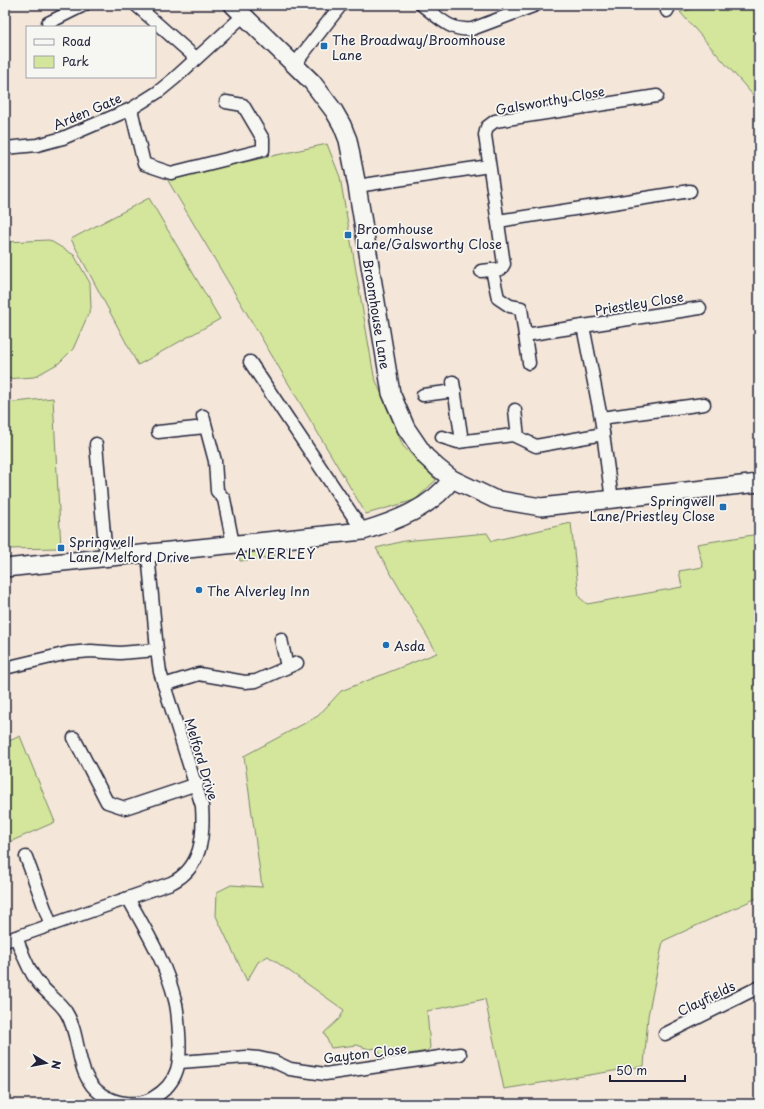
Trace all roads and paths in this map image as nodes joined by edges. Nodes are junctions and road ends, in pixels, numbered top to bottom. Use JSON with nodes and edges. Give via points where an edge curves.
{"nodes":[{"id":1,"x":84,"y":5,"type":"edge"},
{"id":2,"x":136,"y":5,"type":"edge"},
{"id":3,"x":422,"y":5,"type":"edge"},
{"id":4,"x":536,"y":5,"type":"edge"},
{"id":5,"x":335,"y":7,"type":"edge"},
{"id":6,"x":238,"y":10,"type":"edge"},
{"id":7,"x":48,"y":23,"type":"dead end"},
{"id":8,"x":196,"y":58,"type":"junction"},
{"id":9,"x":295,"y":64,"type":"junction"},
{"id":10,"x":657,"y":96,"type":"dead end"},
{"id":11,"x":226,"y":102,"type":"dead end"},
{"id":12,"x":131,"y":109,"type":"junction"},
{"id":13,"x":5,"y":148,"type":"edge"},
{"id":14,"x":489,"y":166,"type":"junction"},
{"id":15,"x":357,"y":186,"type":"junction"},
{"id":16,"x":690,"y":191,"type":"dead end"},
{"id":17,"x":498,"y":221,"type":"junction"},
{"id":18,"x":700,"y":308,"type":"dead end"},
{"id":19,"x":583,"y":326,"type":"junction"},
{"id":20,"x":525,"y":335,"type":"junction"},
{"id":21,"x":250,"y":362,"type":"dead end"},
{"id":22,"x":529,"y":363,"type":"dead end"},
{"id":23,"x":423,"y":395,"type":"dead end"},
{"id":24,"x":704,"y":404,"type":"dead end"},
{"id":25,"x":515,"y":410,"type":"dead end"},
{"id":26,"x":601,"y":418,"type":"junction"},
{"id":27,"x":158,"y":432,"type":"dead end"},
{"id":28,"x":603,"y":434,"type":"junction"},
{"id":29,"x":518,"y":436,"type":"junction"},
{"id":30,"x":442,"y":437,"type":"dead end"},
{"id":31,"x":462,"y":441,"type":"junction"},
{"id":32,"x":96,"y":444,"type":"dead end"},
{"id":33,"x":452,"y":479,"type":"junction"},
{"id":34,"x":759,"y":483,"type":"edge"},
{"id":35,"x":612,"y":500,"type":"junction"},
{"id":36,"x":363,"y":531,"type":"junction"},
{"id":37,"x":233,"y":544,"type":"junction"},
{"id":38,"x":148,"y":553,"type":"junction"},
{"id":39,"x":106,"y":557,"type":"junction"},
{"id":40,"x":5,"y":568,"type":"edge"},
{"id":41,"x":281,"y":639,"type":"dead end"},
{"id":42,"x":157,"y":650,"type":"junction"},
{"id":43,"x":5,"y":668,"type":"edge"},
{"id":44,"x":164,"y":685,"type":"junction"},
{"id":45,"x":74,"y":738,"type":"dead end"},
{"id":46,"x":197,"y":784,"type":"junction"},
{"id":47,"x":26,"y":857,"type":"dead end"},
{"id":48,"x":128,"y":898,"type":"junction"},
{"id":49,"x":51,"y":924,"type":"junction"},
{"id":50,"x":11,"y":939,"type":"edge"},
{"id":51,"x":759,"y":988,"type":"edge"},
{"id":52,"x":665,"y":1034,"type":"dead end"},
{"id":53,"x":460,"y":1054,"type":"dead end"},
{"id":54,"x":180,"y":1062,"type":"junction"}],
"edges":[{"from":1,"to":7,"type":"street"},
{"from":2,"to":8,"type":"street"},
{"from":3,"to":4,"type":"street","via":[[448,25],[464,30]]},
{"from":5,"to":9,"type":"street"},
{"from":6,"to":8,"type":"street","name":"Arden Gate"},
{"from":6,"to":9,"type":"street","name":"Broomhouse Lane"},
{"from":8,"to":12,"type":"street","name":"Arden Gate","via":[[158,92]]},
{"from":9,"to":15,"type":"street","name":"Broomhouse Lane","via":[[325,98],[342,125],[348,140]]},
{"from":10,"to":14,"type":"street","name":"Galsworthy Close","via":[[494,121],[487,128],[485,135]]},
{"from":11,"to":12,"type":"street","via":[[243,105],[263,139],[263,150],[171,172],[144,164]]},
{"from":12,"to":13,"type":"street","name":"Arden Gate","via":[[63,138]]},
{"from":14,"to":15,"type":"street"},
{"from":14,"to":17,"type":"street","name":"Galsworthy Close"},
{"from":15,"to":33,"type":"street","name":"Broomhouse Lane","via":[[391,393],[415,443],[425,456]]},
{"from":16,"to":17,"type":"street"},
{"from":17,"to":20,"type":"street","name":"Galsworthy Close","via":[[504,264],[501,269],[487,271],[498,298],[510,306],[521,308]]},
{"from":18,"to":19,"type":"street","name":"Priestley Close"},
{"from":19,"to":20,"type":"street","name":"Priestley Close"},
{"from":19,"to":26,"type":"street","name":"Priestley Close"},
{"from":20,"to":22,"type":"street"},
{"from":21,"to":36,"type":"street"},
{"from":23,"to":31,"type":"street","via":[[454,386]]},
{"from":24,"to":26,"type":"street"},
{"from":25,"to":29,"type":"street"},
{"from":26,"to":28,"type":"street","name":"Priestley Close"},
{"from":27,"to":37,"type":"street","via":[[204,422],[215,461],[217,491],[224,499]]},
{"from":28,"to":29,"type":"street","via":[[536,446]]},
{"from":28,"to":35,"type":"street","name":"Priestley Close"},
{"from":29,"to":31,"type":"street"},
{"from":30,"to":31,"type":"street"},
{"from":32,"to":39,"type":"street"},
{"from":33,"to":35,"type":"street","name":"Broomhouse Lane","via":[[494,499],[541,507]]},
{"from":33,"to":36,"type":"street","via":[[443,492],[412,513]]},
{"from":34,"to":35,"type":"street","name":"Broomhouse Lane"},
{"from":36,"to":37,"type":"street"},
{"from":37,"to":38,"type":"street"},
{"from":38,"to":39,"type":"street"},
{"from":38,"to":42,"type":"street","name":"Melford Drive"},
{"from":39,"to":40,"type":"street"},
{"from":41,"to":44,"type":"street","via":[[292,665],[256,681],[245,682],[199,674]]},
{"from":42,"to":43,"type":"street","via":[[68,653]]},
{"from":42,"to":44,"type":"street","name":"Melford Drive"},
{"from":44,"to":46,"type":"street","name":"Melford Drive"},
{"from":45,"to":46,"type":"street","via":[[107,802],[125,808]]},
{"from":46,"to":48,"type":"street","name":"Melford Drive","via":[[203,828],[197,860],[181,878]]},
{"from":47,"to":49,"type":"street"},
{"from":48,"to":49,"type":"street","name":"Melford Drive"},
{"from":48,"to":54,"type":"street","via":[[165,966],[176,1002]]},
{"from":49,"to":50,"type":"street","name":"Melford Drive"},
{"from":50,"to":54,"type":"street","via":[[37,981],[66,1012],[86,1077],[100,1093],[124,1103],[149,1100],[169,1085]]},
{"from":51,"to":52,"type":"street","name":"Clayfields"},
{"from":53,"to":54,"type":"street","name":"Gayton Close","via":[[325,1074],[290,1069],[274,1061],[252,1057]]}]}
